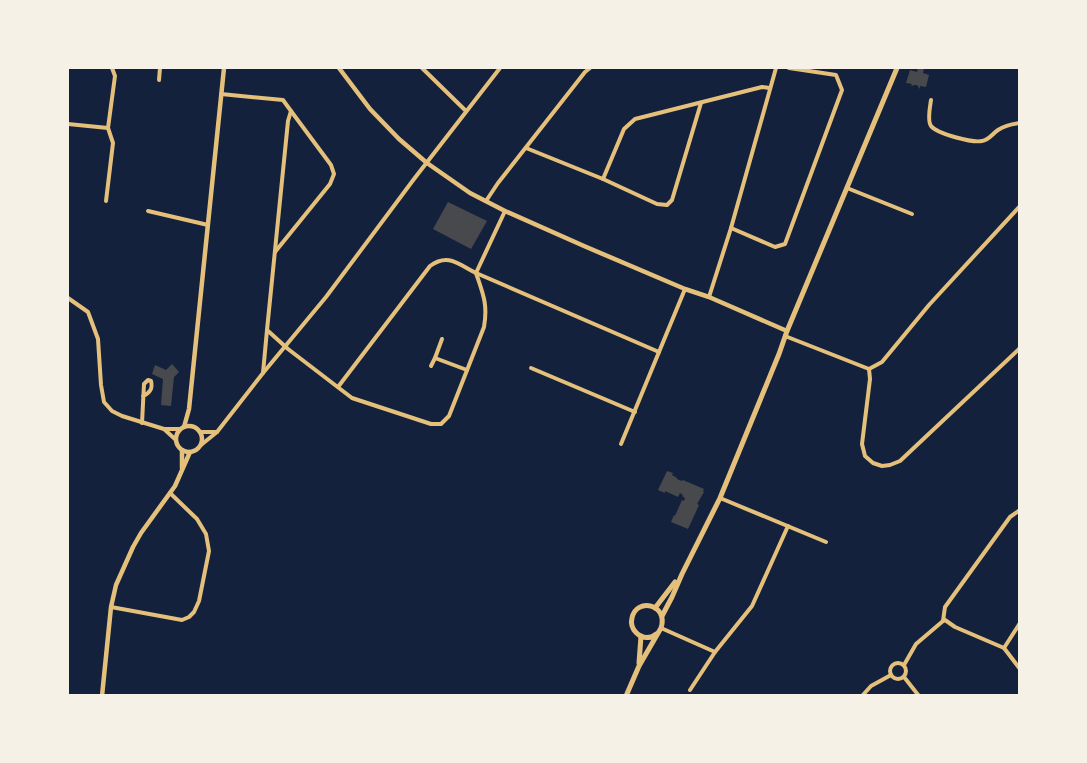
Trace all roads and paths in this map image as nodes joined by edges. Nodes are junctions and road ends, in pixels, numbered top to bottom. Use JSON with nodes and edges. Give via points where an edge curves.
{"nodes":[{"id":1,"x":112,"y":68,"type":"edge"},
{"id":2,"x":160,"y":68,"type":"edge"},
{"id":3,"x":224,"y":68,"type":"edge"},
{"id":4,"x":339,"y":68,"type":"edge"},
{"id":5,"x":422,"y":68,"type":"edge"},
{"id":6,"x":500,"y":68,"type":"edge"},
{"id":7,"x":590,"y":68,"type":"edge"},
{"id":8,"x":776,"y":68,"type":"edge"},
{"id":9,"x":789,"y":68,"type":"edge"},
{"id":10,"x":897,"y":68,"type":"edge"},
{"id":11,"x":159,"y":80,"type":"dead end"},
{"id":12,"x":770,"y":88,"type":"junction"},
{"id":13,"x":221,"y":94,"type":"junction"},
{"id":14,"x":931,"y":100,"type":"dead end"},
{"id":15,"x":701,"y":103,"type":"junction"},
{"id":16,"x":290,"y":111,"type":"junction"},
{"id":17,"x":466,"y":112,"type":"junction"},
{"id":18,"x":68,"y":124,"type":"edge"},
{"id":19,"x":1020,"y":124,"type":"edge"},
{"id":20,"x":108,"y":128,"type":"junction"},
{"id":21,"x":526,"y":148,"type":"junction"},
{"id":22,"x":426,"y":163,"type":"junction"},
{"id":23,"x":603,"y":179,"type":"junction"},
{"id":24,"x":847,"y":188,"type":"junction"},
{"id":25,"x":106,"y":201,"type":"dead end"},
{"id":26,"x":486,"y":201,"type":"junction"},
{"id":27,"x":1020,"y":206,"type":"edge"},
{"id":28,"x":148,"y":211,"type":"dead end"},
{"id":29,"x":505,"y":211,"type":"junction"},
{"id":30,"x":912,"y":214,"type":"dead end"},
{"id":31,"x":208,"y":225,"type":"junction"},
{"id":32,"x":731,"y":228,"type":"junction"},
{"id":33,"x":275,"y":252,"type":"junction"},
{"id":34,"x":476,"y":273,"type":"junction"},
{"id":35,"x":685,"y":289,"type":"junction"},
{"id":36,"x":709,"y":297,"type":"junction"},
{"id":37,"x":68,"y":298,"type":"edge"},
{"id":38,"x":266,"y":330,"type":"junction"},
{"id":39,"x":786,"y":333,"type":"junction"},
{"id":40,"x":442,"y":339,"type":"dead end"},
{"id":41,"x":285,"y":347,"type":"junction"},
{"id":42,"x":1020,"y":348,"type":"edge"},
{"id":43,"x":659,"y":352,"type":"junction"},
{"id":44,"x":435,"y":358,"type":"junction"},
{"id":45,"x":431,"y":366,"type":"dead end"},
{"id":46,"x":531,"y":368,"type":"dead end"},
{"id":47,"x":869,"y":369,"type":"junction"},
{"id":48,"x":467,"y":370,"type":"junction"},
{"id":49,"x":263,"y":373,"type":"junction"},
{"id":50,"x":338,"y":387,"type":"junction"},
{"id":51,"x":143,"y":396,"type":"dead end"},
{"id":52,"x":189,"y":409,"type":"junction"},
{"id":53,"x":635,"y":412,"type":"junction"},
{"id":54,"x":142,"y":423,"type":"junction"},
{"id":55,"x":191,"y":426,"type":"junction"},
{"id":56,"x":182,"y":428,"type":"junction"},
{"id":57,"x":164,"y":429,"type":"junction"},
{"id":58,"x":201,"y":432,"type":"junction"},
{"id":59,"x":217,"y":432,"type":"junction"},
{"id":60,"x":176,"y":440,"type":"junction"},
{"id":61,"x":621,"y":444,"type":"dead end"},
{"id":62,"x":201,"y":445,"type":"junction"},
{"id":63,"x":182,"y":450,"type":"junction"},
{"id":64,"x":190,"y":452,"type":"junction"},
{"id":65,"x":182,"y":470,"type":"junction"},
{"id":66,"x":170,"y":493,"type":"junction"},
{"id":67,"x":720,"y":498,"type":"junction"},
{"id":68,"x":1020,"y":510,"type":"edge"},
{"id":69,"x":788,"y":526,"type":"junction"},
{"id":70,"x":826,"y":542,"type":"dead end"},
{"id":71,"x":682,"y":574,"type":"junction"},
{"id":72,"x":111,"y":607,"type":"junction"},
{"id":73,"x":655,"y":608,"type":"junction"},
{"id":74,"x":662,"y":616,"type":"junction"},
{"id":75,"x":943,"y":620,"type":"junction"},
{"id":76,"x":1020,"y":623,"type":"edge"},
{"id":77,"x":660,"y":630,"type":"junction"},
{"id":78,"x":641,"y":636,"type":"junction"},
{"id":79,"x":1004,"y":648,"type":"junction"},
{"id":80,"x":715,"y":652,"type":"junction"},
{"id":81,"x":904,"y":665,"type":"junction"},
{"id":82,"x":639,"y":666,"type":"junction"},
{"id":83,"x":1020,"y":669,"type":"edge"},
{"id":84,"x":891,"y":675,"type":"junction"},
{"id":85,"x":904,"y":677,"type":"junction"},
{"id":86,"x":690,"y":690,"type":"dead end"},
{"id":87,"x":102,"y":696,"type":"edge"},
{"id":88,"x":626,"y":696,"type":"edge"},
{"id":89,"x":862,"y":696,"type":"edge"},
{"id":90,"x":919,"y":696,"type":"edge"}],
"edges":[{"from":1,"to":20,"type":"street","via":[[115,76]]},
{"from":2,"to":11,"type":"street"},
{"from":3,"to":13,"type":"street"},
{"from":4,"to":22,"type":"street","via":[[370,109]]},
{"from":5,"to":17,"type":"street"},
{"from":6,"to":17,"type":"street"},
{"from":7,"to":21,"type":"street"},
{"from":8,"to":12,"type":"street"},
{"from":9,"to":32,"type":"street","via":[[836,76],[842,90],[785,244],[775,247]]},
{"from":10,"to":24,"type":"main road"},
{"from":12,"to":15,"type":"street","via":[[762,87]]},
{"from":12,"to":32,"type":"street"},
{"from":13,"to":16,"type":"street","via":[[283,100]]},
{"from":13,"to":31,"type":"street"},
{"from":14,"to":19,"type":"street","via":[[931,127],[948,136],[982,141],[1005,126]]},
{"from":15,"to":23,"type":"street","via":[[635,119],[624,129]]},
{"from":15,"to":23,"type":"street","via":[[672,200],[667,205],[657,204]]},
{"from":16,"to":33,"type":"street"},
{"from":16,"to":33,"type":"street","via":[[331,164],[334,174],[330,184]]},
{"from":17,"to":22,"type":"street"},
{"from":18,"to":20,"type":"street"},
{"from":20,"to":25,"type":"street","via":[[113,143]]},
{"from":21,"to":23,"type":"street"},
{"from":21,"to":26,"type":"street"},
{"from":22,"to":26,"type":"street"},
{"from":22,"to":41,"type":"street"},
{"from":24,"to":30,"type":"street"},
{"from":24,"to":39,"type":"main road"},
{"from":26,"to":29,"type":"street"},
{"from":27,"to":47,"type":"street","via":[[929,305],[882,362]]},
{"from":28,"to":31,"type":"street"},
{"from":29,"to":34,"type":"street"},
{"from":29,"to":35,"type":"street"},
{"from":31,"to":52,"type":"street"},
{"from":32,"to":36,"type":"street"},
{"from":33,"to":38,"type":"street"},
{"from":34,"to":43,"type":"street"},
{"from":34,"to":48,"type":"street","via":[[485,298],[486,312],[484,327]]},
{"from":34,"to":50,"type":"street","via":[[446,259],[430,266]]},
{"from":35,"to":36,"type":"street"},
{"from":35,"to":43,"type":"street"},
{"from":36,"to":39,"type":"street"},
{"from":37,"to":54,"type":"street","via":[[88,312],[98,338],[104,402],[112,411]]},
{"from":38,"to":41,"type":"street"},
{"from":38,"to":49,"type":"street"},
{"from":39,"to":47,"type":"street"},
{"from":39,"to":67,"type":"main road"},
{"from":40,"to":44,"type":"street"},
{"from":41,"to":49,"type":"street"},
{"from":41,"to":50,"type":"street"},
{"from":42,"to":47,"type":"street","via":[[900,461],[890,465],[873,463],[865,456],[862,444]]},
{"from":43,"to":53,"type":"street"},
{"from":44,"to":45,"type":"street"},
{"from":44,"to":48,"type":"street"},
{"from":46,"to":53,"type":"street"},
{"from":48,"to":50,"type":"street","via":[[448,416],[441,424],[432,424],[352,398]]},
{"from":49,"to":59,"type":"street"},
{"from":51,"to":54,"type":"street"},
{"from":52,"to":55,"type":"street"},
{"from":52,"to":56,"type":"street"},
{"from":53,"to":61,"type":"street"},
{"from":54,"to":57,"type":"street"},
{"from":55,"to":56,"type":"street"},
{"from":55,"to":58,"type":"street"},
{"from":56,"to":57,"type":"street"},
{"from":56,"to":60,"type":"street"},
{"from":57,"to":60,"type":"street"},
{"from":58,"to":59,"type":"street"},
{"from":58,"to":62,"type":"street"},
{"from":59,"to":62,"type":"street"},
{"from":60,"to":63,"type":"street"},
{"from":62,"to":64,"type":"street"},
{"from":63,"to":64,"type":"street"},
{"from":63,"to":65,"type":"street"},
{"from":64,"to":65,"type":"street"},
{"from":65,"to":66,"type":"street"},
{"from":66,"to":72,"type":"street","via":[[132,547],[116,585]]},
{"from":66,"to":72,"type":"street","via":[[197,518],[206,534],[209,551],[194,612],[182,620]]},
{"from":67,"to":69,"type":"street"},
{"from":67,"to":71,"type":"main road"},
{"from":68,"to":75,"type":"street","via":[[1010,517],[945,606]]},
{"from":69,"to":70,"type":"street"},
{"from":69,"to":80,"type":"street","via":[[752,606]]},
{"from":71,"to":73,"type":"main road"},
{"from":71,"to":74,"type":"main road"},
{"from":72,"to":87,"type":"street"},
{"from":73,"to":74,"type":"main road"},
{"from":73,"to":78,"type":"main road","via":[[640,607],[633,613],[631,623]]},
{"from":74,"to":77,"type":"main road"},
{"from":75,"to":79,"type":"street"},
{"from":75,"to":81,"type":"street","via":[[916,644]]},
{"from":76,"to":79,"type":"street"},
{"from":77,"to":78,"type":"main road","via":[[651,637]]},
{"from":77,"to":80,"type":"street"},
{"from":77,"to":82,"type":"main road"},
{"from":78,"to":82,"type":"main road"},
{"from":79,"to":83,"type":"street"},
{"from":80,"to":86,"type":"street"},
{"from":81,"to":84,"type":"street","via":[[892,666]]},
{"from":81,"to":85,"type":"street"},
{"from":82,"to":88,"type":"main road"},
{"from":84,"to":85,"type":"street","via":[[898,679]]},
{"from":84,"to":89,"type":"street","via":[[871,686]]},
{"from":85,"to":90,"type":"street"}]}
